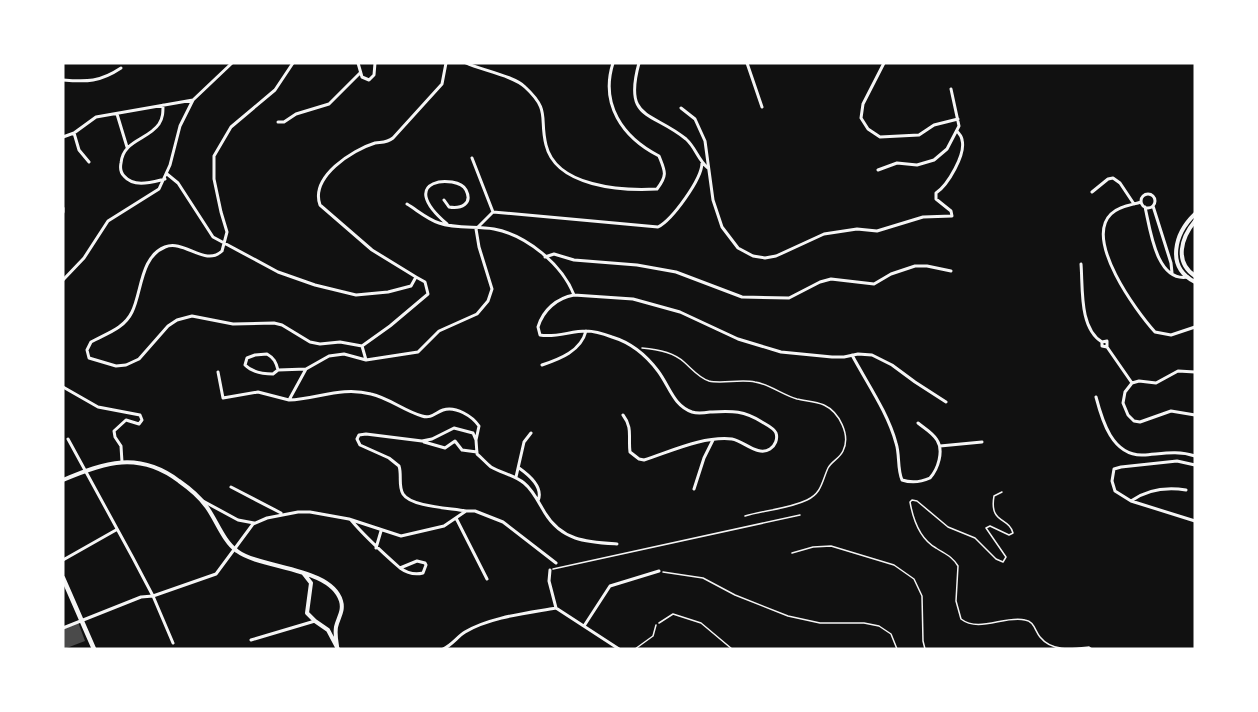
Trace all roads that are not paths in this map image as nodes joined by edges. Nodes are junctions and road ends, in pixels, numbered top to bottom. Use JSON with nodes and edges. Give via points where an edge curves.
{"nodes":[{"id":1,"x":232,"y":63,"type":"edge"},
{"id":2,"x":293,"y":63,"type":"edge"},
{"id":3,"x":358,"y":63,"type":"edge"},
{"id":4,"x":375,"y":63,"type":"edge"},
{"id":5,"x":446,"y":63,"type":"edge"},
{"id":6,"x":466,"y":63,"type":"edge"},
{"id":7,"x":613,"y":63,"type":"edge"},
{"id":8,"x":639,"y":63,"type":"edge"},
{"id":9,"x":747,"y":63,"type":"edge"},
{"id":10,"x":884,"y":63,"type":"edge"},
{"id":11,"x":120,"y":68,"type":"dead end"},
{"id":12,"x":360,"y":73,"type":"junction"},
{"id":13,"x":63,"y":80,"type":"edge"},
{"id":14,"x":951,"y":89,"type":"dead end"},
{"id":15,"x":193,"y":100,"type":"junction"},
{"id":16,"x":163,"y":105,"type":"junction"},
{"id":17,"x":762,"y":107,"type":"dead end"},
{"id":18,"x":681,"y":108,"type":"dead end"},
{"id":19,"x":117,"y":114,"type":"junction"},
{"id":20,"x":958,"y":119,"type":"junction"},
{"id":21,"x":278,"y":122,"type":"dead end"},
{"id":22,"x":957,"y":131,"type":"junction"},
{"id":23,"x":74,"y":133,"type":"junction"},
{"id":24,"x":63,"y":137,"type":"edge"},
{"id":25,"x":127,"y":147,"type":"junction"},
{"id":26,"x":472,"y":158,"type":"dead end"},
{"id":27,"x":88,"y":162,"type":"dead end"},
{"id":28,"x":702,"y":163,"type":"junction"},
{"id":29,"x":709,"y":170,"type":"junction"},
{"id":30,"x":878,"y":170,"type":"dead end"},
{"id":31,"x":166,"y":174,"type":"junction"},
{"id":32,"x":165,"y":179,"type":"junction"},
{"id":33,"x":1092,"y":192,"type":"dead end"},
{"id":34,"x":444,"y":200,"type":"dead end"},
{"id":35,"x":1142,"y":202,"type":"junction"},
{"id":36,"x":407,"y":204,"type":"dead end"},
{"id":37,"x":1134,"y":204,"type":"junction"},
{"id":38,"x":1153,"y":206,"type":"junction"},
{"id":39,"x":1145,"y":207,"type":"junction"},
{"id":40,"x":63,"y":208,"type":"edge"},
{"id":41,"x":63,"y":212,"type":"edge"},
{"id":42,"x":493,"y":212,"type":"junction"},
{"id":43,"x":1195,"y":214,"type":"edge"},
{"id":44,"x":1195,"y":221,"type":"edge"},
{"id":45,"x":448,"y":226,"type":"junction"},
{"id":46,"x":476,"y":229,"type":"junction"},
{"id":47,"x":224,"y":241,"type":"junction"},
{"id":48,"x":545,"y":257,"type":"junction"},
{"id":49,"x":1081,"y":264,"type":"dead end"},
{"id":50,"x":951,"y":271,"type":"dead end"},
{"id":51,"x":1172,"y":273,"type":"junction"},
{"id":52,"x":1194,"y":276,"type":"edge"},
{"id":53,"x":416,"y":277,"type":"junction"},
{"id":54,"x":1187,"y":278,"type":"junction"},
{"id":55,"x":63,"y":280,"type":"edge"},
{"id":56,"x":1195,"y":282,"type":"edge"},
{"id":57,"x":574,"y":295,"type":"junction"},
{"id":58,"x":1195,"y":327,"type":"edge"},
{"id":59,"x":585,"y":331,"type":"junction"},
{"id":60,"x":362,"y":346,"type":"junction"},
{"id":61,"x":852,"y":355,"type":"junction"},
{"id":62,"x":366,"y":360,"type":"junction"},
{"id":63,"x":542,"y":365,"type":"dead end"},
{"id":64,"x":306,"y":369,"type":"junction"},
{"id":65,"x":278,"y":370,"type":"junction"},
{"id":66,"x":218,"y":372,"type":"dead end"},
{"id":67,"x":1195,"y":372,"type":"edge"},
{"id":68,"x":1132,"y":382,"type":"junction"},
{"id":69,"x":63,"y":387,"type":"edge"},
{"id":70,"x":1096,"y":397,"type":"dead end"},
{"id":71,"x":289,"y":400,"type":"junction"},
{"id":72,"x":946,"y":402,"type":"dead end"},
{"id":73,"x":623,"y":415,"type":"dead end"},
{"id":74,"x":1195,"y":415,"type":"edge"},
{"id":75,"x":918,"y":423,"type":"dead end"},
{"id":76,"x":531,"y":433,"type":"dead end"},
{"id":77,"x":68,"y":439,"type":"dead end"},
{"id":78,"x":476,"y":440,"type":"junction"},
{"id":79,"x":713,"y":440,"type":"junction"},
{"id":80,"x":422,"y":441,"type":"junction"},
{"id":81,"x":982,"y":442,"type":"dead end"},
{"id":82,"x":940,"y":446,"type":"junction"},
{"id":83,"x":477,"y":452,"type":"junction"},
{"id":84,"x":1195,"y":456,"type":"edge"},
{"id":85,"x":122,"y":462,"type":"junction"},
{"id":86,"x":1195,"y":465,"type":"edge"},
{"id":87,"x":519,"y":468,"type":"junction"},
{"id":88,"x":84,"y":471,"type":"junction"},
{"id":89,"x":516,"y":477,"type":"junction"},
{"id":90,"x":63,"y":480,"type":"edge"},
{"id":91,"x":231,"y":487,"type":"dead end"},
{"id":92,"x":694,"y":489,"type":"dead end"},
{"id":93,"x":1186,"y":490,"type":"dead end"},
{"id":94,"x":1002,"y":492,"type":"dead end"},
{"id":95,"x":201,"y":500,"type":"junction"},
{"id":96,"x":538,"y":501,"type":"junction"},
{"id":97,"x":1131,"y":501,"type":"junction"},
{"id":98,"x":466,"y":511,"type":"junction"},
{"id":99,"x":283,"y":514,"type":"junction"},
{"id":100,"x":456,"y":518,"type":"junction"},
{"id":101,"x":349,"y":519,"type":"junction"},
{"id":102,"x":1195,"y":521,"type":"edge"},
{"id":103,"x":255,"y":523,"type":"junction"},
{"id":104,"x":117,"y":529,"type":"junction"},
{"id":105,"x":381,"y":531,"type":"junction"},
{"id":106,"x":617,"y":544,"type":"dead end"},
{"id":107,"x":376,"y":548,"type":"junction"},
{"id":108,"x":235,"y":550,"type":"junction"},
{"id":109,"x":63,"y":560,"type":"edge"},
{"id":110,"x":556,"y":562,"type":"dead end"},
{"id":111,"x":400,"y":568,"type":"junction"},
{"id":112,"x":550,"y":570,"type":"road end"},
{"id":113,"x":659,"y":571,"type":"road end"},
{"id":114,"x":303,"y":573,"type":"junction"},
{"id":115,"x":63,"y":578,"type":"edge"},
{"id":116,"x":487,"y":579,"type":"dead end"},
{"id":117,"x":153,"y":596,"type":"junction"},
{"id":118,"x":556,"y":608,"type":"junction"},
{"id":119,"x":81,"y":620,"type":"junction"},
{"id":120,"x":315,"y":621,"type":"junction"},
{"id":121,"x":656,"y":625,"type":"road end"},
{"id":122,"x":584,"y":626,"type":"junction"},
{"id":123,"x":63,"y":628,"type":"edge"},
{"id":124,"x":251,"y":640,"type":"dead end"},
{"id":125,"x":172,"y":643,"type":"dead end"},
{"id":126,"x":337,"y":647,"type":"edge"},
{"id":127,"x":94,"y":649,"type":"edge"},
{"id":128,"x":443,"y":649,"type":"edge"},
{"id":129,"x":619,"y":649,"type":"edge"},
{"id":130,"x":635,"y":649,"type":"edge"},
{"id":131,"x":1092,"y":649,"type":"edge"}],
"edges":[{"from":1,"to":15,"type":"street"},
{"from":2,"to":47,"type":"street","via":[[275,90],[231,127],[214,156],[214,179],[227,232]]},
{"from":3,"to":12,"type":"street"},
{"from":4,"to":12,"type":"street","via":[[374,75],[369,80]]},
{"from":5,"to":53,"type":"street","via":[[442,84],[393,138],[367,147],[330,170],[317,197],[320,205],[372,250]]},
{"from":6,"to":7,"type":"street","via":[[516,80],[536,98],[543,111],[546,147],[562,170],[590,184],[657,189],[664,180],[659,156],[631,137],[614,111],[608,91]]},
{"from":8,"to":28,"type":"street","via":[[634,91],[638,104],[653,120],[688,141]]},
{"from":9,"to":17,"type":"street"},
{"from":10,"to":20,"type":"street","via":[[863,104],[861,118],[868,129],[880,137],[919,135],[934,125]]},
{"from":11,"to":13,"type":"street","via":[[97,80]]},
{"from":12,"to":21,"type":"street","via":[[329,104]]},
{"from":14,"to":20,"type":"street"},
{"from":15,"to":16,"type":"street"},
{"from":15,"to":31,"type":"street","via":[[180,126]]},
{"from":16,"to":19,"type":"street"},
{"from":16,"to":25,"type":"street","via":[[158,126]]},
{"from":18,"to":29,"type":"street","via":[[698,123]]},
{"from":19,"to":23,"type":"street","via":[[96,117]]},
{"from":19,"to":25,"type":"street"},
{"from":20,"to":22,"type":"street"},
{"from":22,"to":29,"type":"street","via":[[963,140],[961,156],[936,193],[936,199],[951,210],[952,216],[923,217],[877,231],[857,229],[824,234],[776,256],[759,258],[738,248],[722,227]]},
{"from":22,"to":30,"type":"street","via":[[947,149],[934,159]]},
{"from":23,"to":24,"type":"street"},
{"from":23,"to":27,"type":"street"},
{"from":25,"to":32,"type":"street","via":[[120,167],[128,180],[146,183]]},
{"from":26,"to":42,"type":"street"},
{"from":28,"to":29,"type":"street"},
{"from":28,"to":42,"type":"street","via":[[701,172],[687,194],[669,220],[658,227]]},
{"from":31,"to":32,"type":"street"},
{"from":31,"to":47,"type":"street","via":[[178,183],[213,237]]},
{"from":32,"to":55,"type":"street","via":[[159,189],[108,221],[84,258]]},
{"from":33,"to":37,"type":"street","via":[[1113,177]]},
{"from":34,"to":45,"type":"street","via":[[449,207],[461,208],[467,201],[466,190],[450,181],[426,188],[428,206]]},
{"from":35,"to":37,"type":"street"},
{"from":35,"to":38,"type":"street","via":[[1143,196],[1150,194],[1155,201]]},
{"from":35,"to":39,"type":"street"},
{"from":36,"to":45,"type":"street"},
{"from":37,"to":58,"type":"street","via":[[1112,212],[1104,229],[1106,250],[1116,274],[1155,332],[1171,335]]},
{"from":38,"to":39,"type":"street"},
{"from":38,"to":51,"type":"street"},
{"from":39,"to":51,"type":"street","via":[[1154,248],[1163,266]]},
{"from":40,"to":41,"type":"street"},
{"from":42,"to":46,"type":"street"},
{"from":43,"to":54,"type":"street","via":[[1182,230],[1175,251]]},
{"from":44,"to":52,"type":"street","via":[[1181,249],[1184,264]]},
{"from":45,"to":46,"type":"street"},
{"from":46,"to":48,"type":"street","via":[[509,234]]},
{"from":46,"to":62,"type":"street","via":[[492,289],[488,301],[477,314],[439,331],[418,352]]},
{"from":47,"to":53,"type":"street","via":[[278,272],[356,295],[411,286]]},
{"from":47,"to":60,"type":"street","via":[[222,251],[214,256],[182,246],[165,246],[158,252],[149,261],[131,314],[112,332],[91,342],[88,358],[126,365],[140,358],[168,326],[192,316],[233,324],[274,322],[310,342]]},
{"from":48,"to":50,"type":"street","via":[[554,254],[574,260],[676,272],[753,298],[789,298],[831,279],[874,284],[915,266]]},
{"from":48,"to":57,"type":"street","via":[[565,278]]},
{"from":49,"to":68,"type":"street","via":[[1092,333],[1102,346],[1107,346]]},
{"from":51,"to":54,"type":"street"},
{"from":52,"to":54,"type":"street"},
{"from":53,"to":60,"type":"street","via":[[425,282],[429,294]]},
{"from":54,"to":56,"type":"street"},
{"from":57,"to":59,"type":"street","via":[[559,299],[546,313],[539,332],[544,336]]},
{"from":57,"to":61,"type":"street","via":[[633,299],[673,310],[738,339],[781,352]]},
{"from":59,"to":63,"type":"street","via":[[579,346]]},
{"from":59,"to":79,"type":"street","via":[[611,336],[638,348],[659,372],[677,403],[687,410],[696,414],[736,411],[750,415],[777,436],[776,442],[764,452],[735,440]]},
{"from":60,"to":62,"type":"street"},
{"from":61,"to":72,"type":"street","via":[[881,358]]},
{"from":61,"to":82,"type":"street","via":[[896,442],[902,480],[930,478],[938,466]]},
{"from":62,"to":64,"type":"street","via":[[344,354],[329,356]]},
{"from":64,"to":65,"type":"street"},
{"from":64,"to":71,"type":"street"},
{"from":65,"to":65,"type":"street","via":[[273,357],[267,354],[250,356],[245,362],[248,368],[267,374]]},
{"from":66,"to":71,"type":"street","via":[[223,398],[258,392]]},
{"from":67,"to":68,"type":"street","via":[[1178,371],[1156,382]]},
{"from":68,"to":74,"type":"street","via":[[1123,403],[1134,420],[1143,421],[1171,411]]},
{"from":69,"to":85,"type":"street","via":[[98,407],[140,416],[140,424],[126,420],[114,430],[121,445]]},
{"from":70,"to":84,"type":"street","via":[[1104,426],[1125,451],[1137,455],[1173,452]]},
{"from":71,"to":78,"type":"street","via":[[357,391],[423,417],[444,410],[461,412],[479,426]]},
{"from":73,"to":79,"type":"street","via":[[631,430],[630,452],[639,459]]},
{"from":75,"to":82,"type":"street","via":[[935,436]]},
{"from":76,"to":87,"type":"street","via":[[524,442]]},
{"from":77,"to":88,"type":"street"},
{"from":78,"to":80,"type":"street","via":[[473,433],[454,428]]},
{"from":78,"to":83,"type":"street"},
{"from":79,"to":92,"type":"street"},
{"from":80,"to":83,"type":"street","via":[[445,448],[455,441],[462,450]]},
{"from":80,"to":98,"type":"street","via":[[366,434],[357,439],[360,445],[399,466],[402,493],[407,498]]},
{"from":81,"to":82,"type":"street"},
{"from":83,"to":89,"type":"street","via":[[491,467]]},
{"from":85,"to":88,"type":"street"},
{"from":85,"to":95,"type":"street","via":[[156,467]]},
{"from":86,"to":97,"type":"street","via":[[1177,461],[1113,468],[1115,491]]},
{"from":87,"to":89,"type":"street"},
{"from":87,"to":96,"type":"street","via":[[539,490]]},
{"from":88,"to":90,"type":"street"},
{"from":88,"to":104,"type":"street"},
{"from":89,"to":96,"type":"street"},
{"from":91,"to":99,"type":"street"},
{"from":93,"to":97,"type":"street","via":[[1155,490]]},
{"from":94,"to":131,"type":"lane","via":[[994,496],[993,508],[1013,534],[991,526],[986,529],[1006,557],[1004,562],[978,541],[948,527],[917,501],[910,502],[924,538],[958,566],[956,601],[960,618],[979,624],[1027,620],[1051,646]]},
{"from":95,"to":103,"type":"street","via":[[240,521]]},
{"from":95,"to":108,"type":"street"},
{"from":96,"to":106,"type":"street","via":[[561,532],[594,543]]},
{"from":97,"to":102,"type":"street"},
{"from":98,"to":100,"type":"street"},
{"from":98,"to":110,"type":"street","via":[[503,522]]},
{"from":99,"to":101,"type":"street","via":[[310,512]]},
{"from":99,"to":103,"type":"street"},
{"from":100,"to":105,"type":"street","via":[[444,526],[401,536]]},
{"from":100,"to":116,"type":"street"},
{"from":101,"to":105,"type":"street"},
{"from":101,"to":107,"type":"street"},
{"from":103,"to":108,"type":"street"},
{"from":104,"to":109,"type":"street"},
{"from":104,"to":117,"type":"street"},
{"from":105,"to":107,"type":"street"},
{"from":107,"to":111,"type":"street"},
{"from":108,"to":114,"type":"street"},
{"from":108,"to":117,"type":"street","via":[[216,574]]},
{"from":111,"to":111,"type":"street","via":[[417,561],[426,565],[419,574]]},
{"from":112,"to":118,"type":"street"},
{"from":113,"to":122,"type":"street","via":[[610,586]]},
{"from":114,"to":120,"type":"street","via":[[311,583],[307,613]]},
{"from":114,"to":126,"type":"street","via":[[327,584],[341,600]]},
{"from":115,"to":119,"type":"main road"},
{"from":117,"to":119,"type":"street"},
{"from":117,"to":125,"type":"street"},
{"from":118,"to":122,"type":"street"},
{"from":118,"to":128,"type":"street","via":[[497,620],[466,632]]},
{"from":119,"to":123,"type":"street"},
{"from":119,"to":127,"type":"main road"},
{"from":120,"to":124,"type":"street"},
{"from":120,"to":126,"type":"street","via":[[328,630]]},
{"from":121,"to":130,"type":"lane","via":[[653,636]]},
{"from":122,"to":129,"type":"street"}]}
